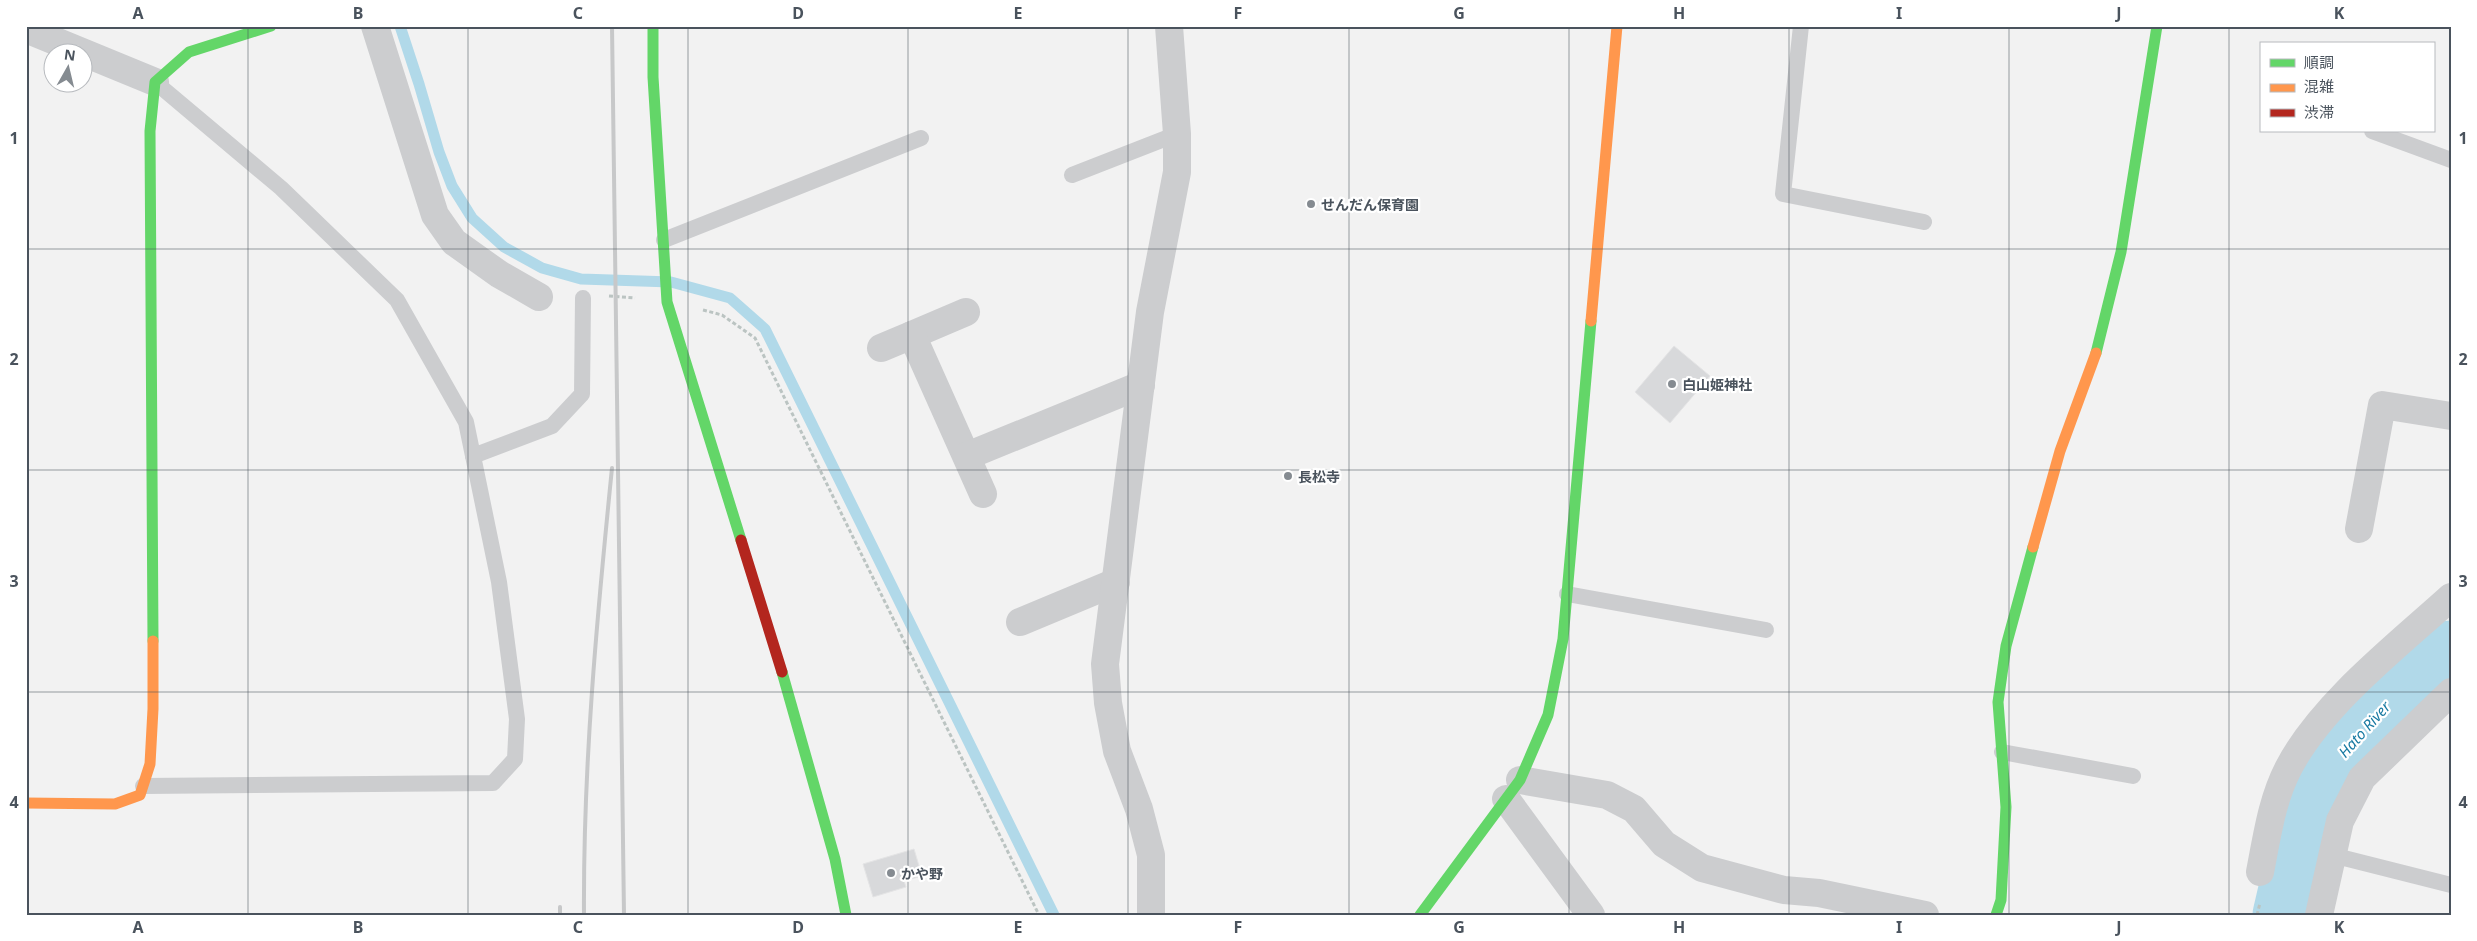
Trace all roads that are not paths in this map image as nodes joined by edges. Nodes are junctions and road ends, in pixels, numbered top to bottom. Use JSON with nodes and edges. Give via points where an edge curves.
{"nodes":[{"id":1,"x":271,"y":26,"type":"edge"},
{"id":2,"x":375,"y":26,"type":"edge"},
{"id":3,"x":653,"y":26,"type":"edge"},
{"id":4,"x":1169,"y":26,"type":"edge"},
{"id":5,"x":1617,"y":26,"type":"edge"},
{"id":6,"x":1801,"y":26,"type":"edge"},
{"id":7,"x":2157,"y":26,"type":"edge"},
{"id":8,"x":26,"y":29,"type":"edge"},
{"id":9,"x":155,"y":82,"type":"junction"},
{"id":10,"x":2375,"y":132,"type":"edge"},
{"id":11,"x":1177,"y":134,"type":"junction"},
{"id":12,"x":921,"y":138,"type":"dead end"},
{"id":13,"x":2451,"y":160,"type":"edge"},
{"id":14,"x":1072,"y":175,"type":"dead end"},
{"id":15,"x":1924,"y":222,"type":"dead end"},
{"id":16,"x":664,"y":248,"type":"junction"},
{"id":17,"x":539,"y":297,"type":"dead end"},
{"id":18,"x":583,"y":298,"type":"dead end"},
{"id":19,"x":966,"y":312,"type":"dead end"},
{"id":20,"x":912,"y":335,"type":"junction"},
{"id":21,"x":881,"y":348,"type":"dead end"},
{"id":22,"x":1141,"y":385,"type":"junction"},
{"id":23,"x":2451,"y":416,"type":"edge"},
{"id":24,"x":473,"y":456,"type":"junction"},
{"id":25,"x":967,"y":456,"type":"junction"},
{"id":26,"x":983,"y":494,"type":"dead end"},
{"id":27,"x":2359,"y":529,"type":"dead end"},
{"id":28,"x":1116,"y":582,"type":"junction"},
{"id":29,"x":1567,"y":594,"type":"junction"},
{"id":30,"x":2451,"y":597,"type":"edge"},
{"id":31,"x":1020,"y":622,"type":"dead end"},
{"id":32,"x":1766,"y":630,"type":"dead end"},
{"id":33,"x":2451,"y":692,"type":"edge"},
{"id":34,"x":2002,"y":752,"type":"junction"},
{"id":35,"x":2133,"y":776,"type":"dead end"},
{"id":36,"x":143,"y":786,"type":"junction"},
{"id":37,"x":1513,"y":790,"type":"junction"},
{"id":38,"x":26,"y":803,"type":"edge"},
{"id":39,"x":2332,"y":855,"type":"junction"},
{"id":40,"x":2260,"y":872,"type":"dead end"},
{"id":41,"x":2451,"y":885,"type":"edge"},
{"id":42,"x":1788,"y":902,"type":"edge"},
{"id":43,"x":846,"y":915,"type":"edge"},
{"id":44,"x":1151,"y":915,"type":"edge"},
{"id":45,"x":1420,"y":915,"type":"edge"},
{"id":46,"x":1591,"y":915,"type":"edge"},
{"id":47,"x":1925,"y":915,"type":"edge"},
{"id":48,"x":1996,"y":915,"type":"edge"},
{"id":49,"x":2319,"y":915,"type":"edge"}],
"edges":[{"from":1,"to":9,"type":"street","via":[[190,52]]},
{"from":2,"to":17,"type":"street","via":[[435,215],[454,242]]},
{"from":3,"to":16,"type":"street","via":[[653,77]]},
{"from":4,"to":11,"type":"street"},
{"from":5,"to":29,"type":"street"},
{"from":6,"to":15,"type":"lane","via":[[1783,194]]},
{"from":7,"to":34,"type":"street","via":[[2121,252],[2097,350],[2060,451],[2006,646],[1998,702]]},
{"from":8,"to":9,"type":"street"},
{"from":9,"to":24,"type":"lane","via":[[281,188],[397,300],[466,422]]},
{"from":9,"to":36,"type":"street","via":[[150,130],[153,710],[150,764]]},
{"from":10,"to":13,"type":"lane"},
{"from":11,"to":14,"type":"lane"},
{"from":11,"to":22,"type":"street","via":[[1177,172],[1150,312]]},
{"from":12,"to":16,"type":"lane"},
{"from":16,"to":43,"type":"street","via":[[667,299],[794,710],[835,859]]},
{"from":18,"to":24,"type":"lane","via":[[582,394],[552,426]]},
{"from":19,"to":20,"type":"street"},
{"from":20,"to":21,"type":"street"},
{"from":20,"to":25,"type":"street"},
{"from":22,"to":25,"type":"street"},
{"from":22,"to":28,"type":"street"},
{"from":23,"to":27,"type":"street","via":[[2382,405]]},
{"from":24,"to":36,"type":"lane","via":[[499,582],[517,719],[515,759],[492,783]]},
{"from":25,"to":26,"type":"street"},
{"from":28,"to":31,"type":"street"},
{"from":28,"to":44,"type":"street","via":[[1105,664],[1108,703],[1117,751],[1139,809],[1151,855]]},
{"from":29,"to":32,"type":"lane"},
{"from":29,"to":37,"type":"street","via":[[1563,639],[1548,715]]},
{"from":30,"to":40,"type":"street","via":[[2315,726],[2289,767],[2271,814]]},
{"from":33,"to":39,"type":"street","via":[[2362,778],[2340,821]]},
{"from":34,"to":35,"type":"lane"},
{"from":34,"to":48,"type":"street","via":[[2006,807],[2001,900]]},
{"from":36,"to":38,"type":"street","via":[[140,795],[115,804]]},
{"from":37,"to":42,"type":"street","via":[[1607,795],[1634,809],[1664,844],[1702,868]]},
{"from":37,"to":45,"type":"street"},
{"from":37,"to":46,"type":"street"},
{"from":39,"to":41,"type":"lane"},
{"from":39,"to":49,"type":"street"},
{"from":42,"to":47,"type":"street","via":[[1819,893]]}]}
